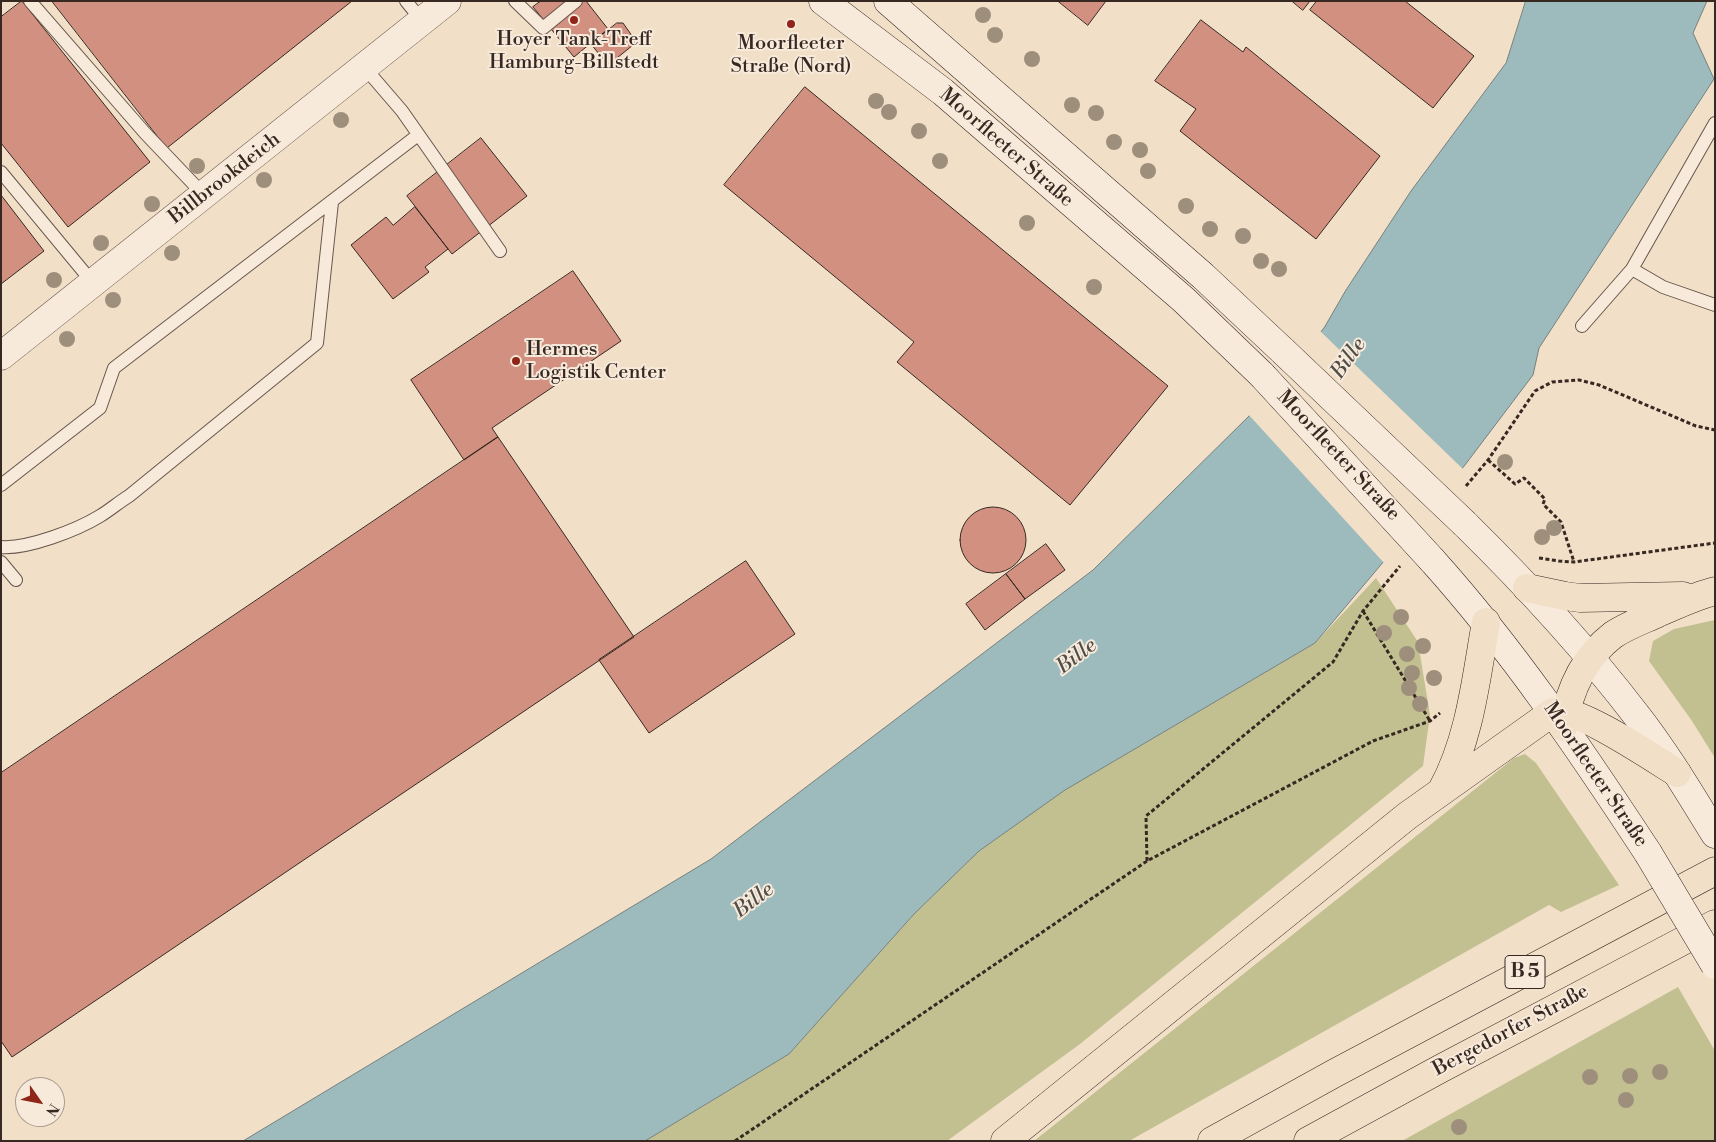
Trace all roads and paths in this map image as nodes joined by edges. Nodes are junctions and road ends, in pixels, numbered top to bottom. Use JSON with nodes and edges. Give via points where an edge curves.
{"nodes":[{"id":1,"x":30,"y":1,"type":"edge"},
{"id":2,"x":406,"y":1,"type":"edge"},
{"id":3,"x":448,"y":1,"type":"edge"},
{"id":4,"x":515,"y":1,"type":"edge"},
{"id":5,"x":576,"y":1,"type":"edge"},
{"id":6,"x":823,"y":1,"type":"edge"},
{"id":7,"x":888,"y":1,"type":"edge"},
{"id":8,"x":423,"y":22,"type":"junction"},
{"id":9,"x":365,"y":68,"type":"junction"},
{"id":10,"x":1715,"y":123,"type":"edge"},
{"id":11,"x":418,"y":135,"type":"junction"},
{"id":12,"x":1,"y":172,"type":"edge"},
{"id":13,"x":204,"y":195,"type":"junction"},
{"id":14,"x":332,"y":202,"type":"junction"},
{"id":15,"x":500,"y":251,"type":"dead end"},
{"id":16,"x":1632,"y":269,"type":"junction"},
{"id":17,"x":93,"y":283,"type":"junction"},
{"id":18,"x":1715,"y":305,"type":"edge"},
{"id":19,"x":1582,"y":326,"type":"dead end"},
{"id":20,"x":1,"y":356,"type":"edge"},
{"id":21,"x":1488,"y":460,"type":"dead end"},
{"id":22,"x":1,"y":485,"type":"edge"},
{"id":23,"x":1715,"y":543,"type":"edge"},
{"id":24,"x":1,"y":547,"type":"edge"},
{"id":25,"x":1539,"y":558,"type":"dead end"},
{"id":26,"x":1,"y":562,"type":"edge"},
{"id":27,"x":1574,"y":562,"type":"junction"},
{"id":28,"x":16,"y":580,"type":"dead end"},
{"id":29,"x":1528,"y":588,"type":"junction"},
{"id":30,"x":1705,"y":594,"type":"edge"},
{"id":31,"x":1363,"y":610,"type":"dead end"},
{"id":32,"x":1486,"y":622,"type":"junction"},
{"id":33,"x":1589,"y":658,"type":"junction"},
{"id":34,"x":1560,"y":717,"type":"junction"},
{"id":35,"x":1430,"y":721,"type":"dead end"},
{"id":36,"x":1420,"y":724,"type":"dead end"},
{"id":37,"x":1677,"y":773,"type":"junction"},
{"id":38,"x":1441,"y":792,"type":"junction"},
{"id":39,"x":1711,"y":827,"type":"edge"},
{"id":40,"x":1715,"y":871,"type":"edge"},
{"id":41,"x":1715,"y":924,"type":"edge"},
{"id":42,"x":1715,"y":965,"type":"edge"},
{"id":43,"x":735,"y":1141,"type":"edge"},
{"id":44,"x":1005,"y":1141,"type":"edge"},
{"id":45,"x":1212,"y":1141,"type":"edge"},
{"id":46,"x":1308,"y":1141,"type":"edge"}],
"edges":[{"from":1,"to":13,"type":"lane","via":[[145,133]]},
{"from":2,"to":8,"type":"lane"},
{"from":3,"to":8,"type":"main road","name":"Billbrookdeich"},
{"from":4,"to":5,"type":"lane","via":[[543,28]]},
{"from":6,"to":32,"type":"main road","name":"Moorfleeter Straße","bridge":true,"via":[[943,92],[1184,300],[1262,374]]},
{"from":7,"to":29,"type":"main road","name":"Moorfleeter Straße","bridge":true,"via":[[1203,276],[1465,524]]},
{"from":8,"to":9,"type":"main road","name":"Billbrookdeich"},
{"from":9,"to":11,"type":"lane"},
{"from":9,"to":13,"type":"main road","name":"Billbrookdeich"},
{"from":10,"to":16,"type":"lane"},
{"from":11,"to":14,"type":"lane"},
{"from":11,"to":15,"type":"lane"},
{"from":12,"to":17,"type":"lane"},
{"from":13,"to":17,"type":"main road","name":"Billbrookdeich"},
{"from":14,"to":22,"type":"lane","via":[[114,368],[100,408]]},
{"from":14,"to":24,"type":"lane","via":[[317,343],[99,517],[30,544]]},
{"from":16,"to":18,"type":"lane","via":[[1663,287]]},
{"from":16,"to":19,"type":"lane"},
{"from":17,"to":20,"type":"main road","name":"Billbrookdeich"},
{"from":21,"to":27,"type":"path","via":[[1515,484],[1524,478],[1545,499],[1543,504],[1561,522]]},
{"from":23,"to":27,"type":"path"},
{"from":25,"to":27,"type":"path"},
{"from":26,"to":28,"type":"lane"},
{"from":29,"to":30,"type":"highway","via":[[1580,598]]},
{"from":29,"to":33,"type":"main road"},
{"from":30,"to":33,"type":"highway","via":[[1613,635]]},
{"from":31,"to":35,"type":"path"},
{"from":32,"to":34,"type":"main road","name":"Moorfleeter Straße"},
{"from":32,"to":38,"type":"highway","via":[[1465,733]]},
{"from":33,"to":34,"type":"highway"},
{"from":33,"to":37,"type":"main road","via":[[1638,717]]},
{"from":34,"to":37,"type":"highway","via":[[1628,742]]},
{"from":34,"to":38,"type":"highway"},
{"from":34,"to":42,"type":"main road","name":"Moorfleeter Straße","bridge":true,"via":[[1648,853]]},
{"from":36,"to":43,"type":"path","via":[[1373,740],[1147,861]]},
{"from":37,"to":39,"type":"main road"},
{"from":38,"to":44,"type":"highway","via":[[1407,816]]},
{"from":40,"to":45,"type":"highway","number":"B 5"},
{"from":41,"to":46,"type":"highway","name":"Bergedorfer Straße","number":"B 5"}]}
